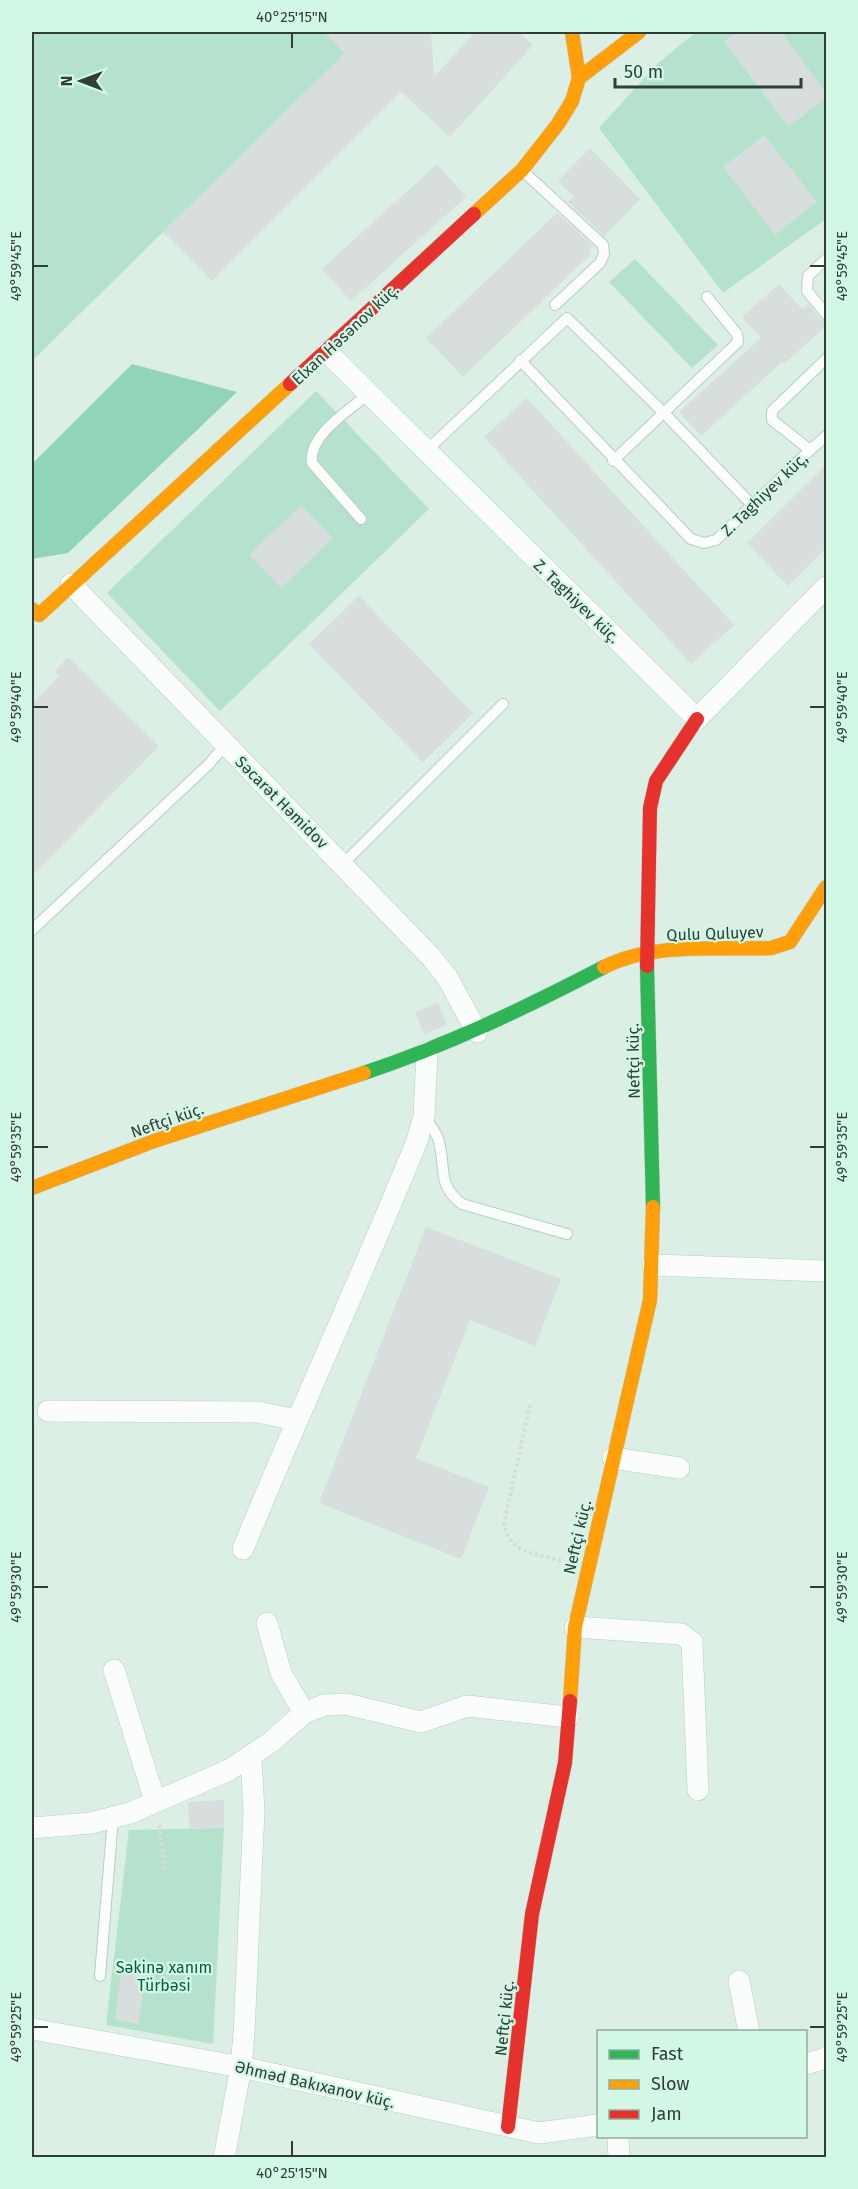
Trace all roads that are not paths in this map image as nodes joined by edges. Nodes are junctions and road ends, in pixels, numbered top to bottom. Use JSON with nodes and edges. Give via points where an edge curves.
{"nodes":[{"id":1,"x":572,"y":32,"type":"edge"},
{"id":2,"x":639,"y":32,"type":"edge"},
{"id":3,"x":579,"y":78,"type":"junction"},
{"id":4,"x":522,"y":170,"type":"junction"},
{"id":5,"x":826,"y":259,"type":"edge"},
{"id":6,"x":707,"y":297,"type":"dead end"},
{"id":7,"x":555,"y":305,"type":"dead end"},
{"id":8,"x":826,"y":314,"type":"edge"},
{"id":9,"x":327,"y":352,"type":"junction"},
{"id":10,"x":826,"y":359,"type":"edge"},
{"id":11,"x":520,"y":360,"type":"junction"},
{"id":12,"x":368,"y":394,"type":"junction"},
{"id":13,"x":664,"y":413,"type":"junction"},
{"id":14,"x":826,"y":436,"type":"edge"},
{"id":15,"x":810,"y":450,"type":"junction"},
{"id":16,"x":425,"y":452,"type":"junction"},
{"id":17,"x":614,"y":461,"type":"junction"},
{"id":18,"x":752,"y":506,"type":"junction"},
{"id":19,"x":360,"y":519,"type":"dead end"},
{"id":20,"x":71,"y":584,"type":"junction"},
{"id":21,"x":824,"y":594,"type":"edge"},
{"id":22,"x":34,"y":615,"type":"edge"},
{"id":23,"x":503,"y":704,"type":"dead end"},
{"id":24,"x":697,"y":719,"type":"junction"},
{"id":25,"x":225,"y":745,"type":"junction"},
{"id":26,"x":343,"y":864,"type":"junction"},
{"id":27,"x":826,"y":886,"type":"edge"},
{"id":28,"x":32,"y":930,"type":"edge"},
{"id":29,"x":647,"y":952,"type":"junction"},
{"id":30,"x":477,"y":1032,"type":"junction"},
{"id":31,"x":427,"y":1052,"type":"junction"},
{"id":32,"x":424,"y":1116,"type":"junction"},
{"id":33,"x":32,"y":1188,"type":"edge"},
{"id":34,"x":567,"y":1234,"type":"dead end"},
{"id":35,"x":653,"y":1265,"type":"junction"},
{"id":36,"x":826,"y":1271,"type":"edge"},
{"id":37,"x":48,"y":1411,"type":"dead end"},
{"id":38,"x":296,"y":1420,"type":"junction"},
{"id":39,"x":613,"y":1458,"type":"junction"},
{"id":40,"x":679,"y":1468,"type":"dead end"},
{"id":41,"x":243,"y":1549,"type":"dead end"},
{"id":42,"x":267,"y":1623,"type":"dead end"},
{"id":43,"x":575,"y":1627,"type":"junction"},
{"id":44,"x":114,"y":1670,"type":"dead end"},
{"id":45,"x":304,"y":1713,"type":"junction"},
{"id":46,"x":568,"y":1717,"type":"junction"},
{"id":47,"x":251,"y":1758,"type":"junction"},
{"id":48,"x":698,"y":1790,"type":"dead end"},
{"id":49,"x":155,"y":1801,"type":"junction"},
{"id":50,"x":113,"y":1818,"type":"junction"},
{"id":51,"x":32,"y":1828,"type":"edge"},
{"id":52,"x":100,"y":1976,"type":"dead end"},
{"id":53,"x":739,"y":1981,"type":"dead end"},
{"id":54,"x":32,"y":2029,"type":"edge"},
{"id":55,"x":749,"y":2030,"type":"edge"},
{"id":56,"x":826,"y":2058,"type":"edge"},
{"id":57,"x":807,"y":2064,"type":"edge"},
{"id":58,"x":241,"y":2067,"type":"junction"},
{"id":59,"x":597,"y":2125,"type":"edge"},
{"id":60,"x":508,"y":2127,"type":"junction"},
{"id":61,"x":618,"y":2138,"type":"edge"},
{"id":62,"x":224,"y":2157,"type":"edge"},
{"id":63,"x":620,"y":2157,"type":"edge"}],
"edges":[{"from":1,"to":3,"type":"street"},
{"from":2,"to":3,"type":"street"},
{"from":3,"to":4,"type":"street","name":"Elxan Həsənov küç.","via":[[572,101],[558,124]]},
{"from":4,"to":7,"type":"lane","via":[[603,245],[600,263]]},
{"from":4,"to":9,"type":"street","name":"Elxan Həsənov küç."},
{"from":5,"to":8,"type":"lane","via":[[807,276],[807,291]]},
{"from":6,"to":13,"type":"lane","via":[[737,334],[738,342]]},
{"from":9,"to":12,"type":"street","name":"Z. Taghiyev küç."},
{"from":9,"to":20,"type":"street","name":"Elxan Həsənov küç."},
{"from":10,"to":15,"type":"lane","name":"Z. Taghiyev küç,","via":[[771,416]]},
{"from":11,"to":13,"type":"lane","via":[[567,318]]},
{"from":11,"to":16,"type":"lane"},
{"from":11,"to":17,"type":"lane","name":"Z. Taghiyev küç,"},
{"from":12,"to":16,"type":"street","name":"Z. Taghiyev küç."},
{"from":12,"to":19,"type":"lane","via":[[316,442],[311,454],[312,463]]},
{"from":13,"to":17,"type":"lane"},
{"from":13,"to":18,"type":"lane"},
{"from":14,"to":15,"type":"lane"},
{"from":15,"to":18,"type":"lane","name":"Z. Taghiyev küç,"},
{"from":16,"to":24,"type":"street","name":"Z. Taghiyev küç."},
{"from":17,"to":18,"type":"lane","name":"Z. Taghiyev küç,","via":[[691,539],[704,543],[716,540]]},
{"from":20,"to":22,"type":"street","name":"Elxan Həsənov küç."},
{"from":20,"to":25,"type":"street","name":"Səcarət Həmidov"},
{"from":21,"to":24,"type":"street"},
{"from":23,"to":26,"type":"lane"},
{"from":24,"to":29,"type":"street","name":"Neftçi küç.","via":[[656,781],[650,808]]},
{"from":25,"to":26,"type":"street","name":"Səcarət Həmidov"},
{"from":25,"to":28,"type":"lane"},
{"from":26,"to":30,"type":"street","name":"Səcarət Həmidov","via":[[447,977]]},
{"from":27,"to":29,"type":"street","name":"Qulu Quluyev","via":[[790,942],[771,948]]},
{"from":29,"to":30,"type":"street","name":"Neftçi küç.","via":[[599,968]]},
{"from":29,"to":35,"type":"street","name":"Neftçi küç."},
{"from":30,"to":31,"type":"street","name":"Neftçi küç."},
{"from":31,"to":32,"type":"street"},
{"from":31,"to":33,"type":"street","name":"Neftçi küç.","via":[[154,1141]]},
{"from":32,"to":34,"type":"lane","via":[[437,1136],[443,1181],[452,1197],[462,1204]]},
{"from":32,"to":38,"type":"street","via":[[356,1289]]},
{"from":35,"to":36,"type":"street"},
{"from":35,"to":39,"type":"street","name":"Neftçi küç.","via":[[650,1300]]},
{"from":37,"to":38,"type":"street","via":[[258,1413]]},
{"from":38,"to":41,"type":"street"},
{"from":39,"to":40,"type":"street"},
{"from":39,"to":43,"type":"street","name":"Neftçi küç."},
{"from":42,"to":45,"type":"street","via":[[281,1673]]},
{"from":43,"to":46,"type":"street","name":"Neftçi küç."},
{"from":43,"to":48,"type":"street","via":[[681,1634],[692,1642]]},
{"from":44,"to":49,"type":"street"},
{"from":45,"to":46,"type":"street","via":[[324,1705],[346,1704],[421,1722],[467,1706]]},
{"from":45,"to":47,"type":"street"},
{"from":46,"to":60,"type":"street","name":"Neftçi küç.","via":[[562,1774],[532,1914]]},
{"from":47,"to":49,"type":"street"},
{"from":47,"to":58,"type":"street","via":[[254,1812]]},
{"from":49,"to":50,"type":"street"},
{"from":50,"to":51,"type":"street"},
{"from":50,"to":52,"type":"lane"},
{"from":53,"to":55,"type":"street"},
{"from":54,"to":58,"type":"street","name":"Əhməd Bakıxanov küç."},
{"from":56,"to":57,"type":"street"},
{"from":58,"to":60,"type":"street","name":"Əhməd Bakıxanov küç."},
{"from":58,"to":62,"type":"street"},
{"from":59,"to":60,"type":"street","name":"Əhməd Bakıxanov küç.","via":[[539,2133]]},
{"from":61,"to":63,"type":"street"}]}
